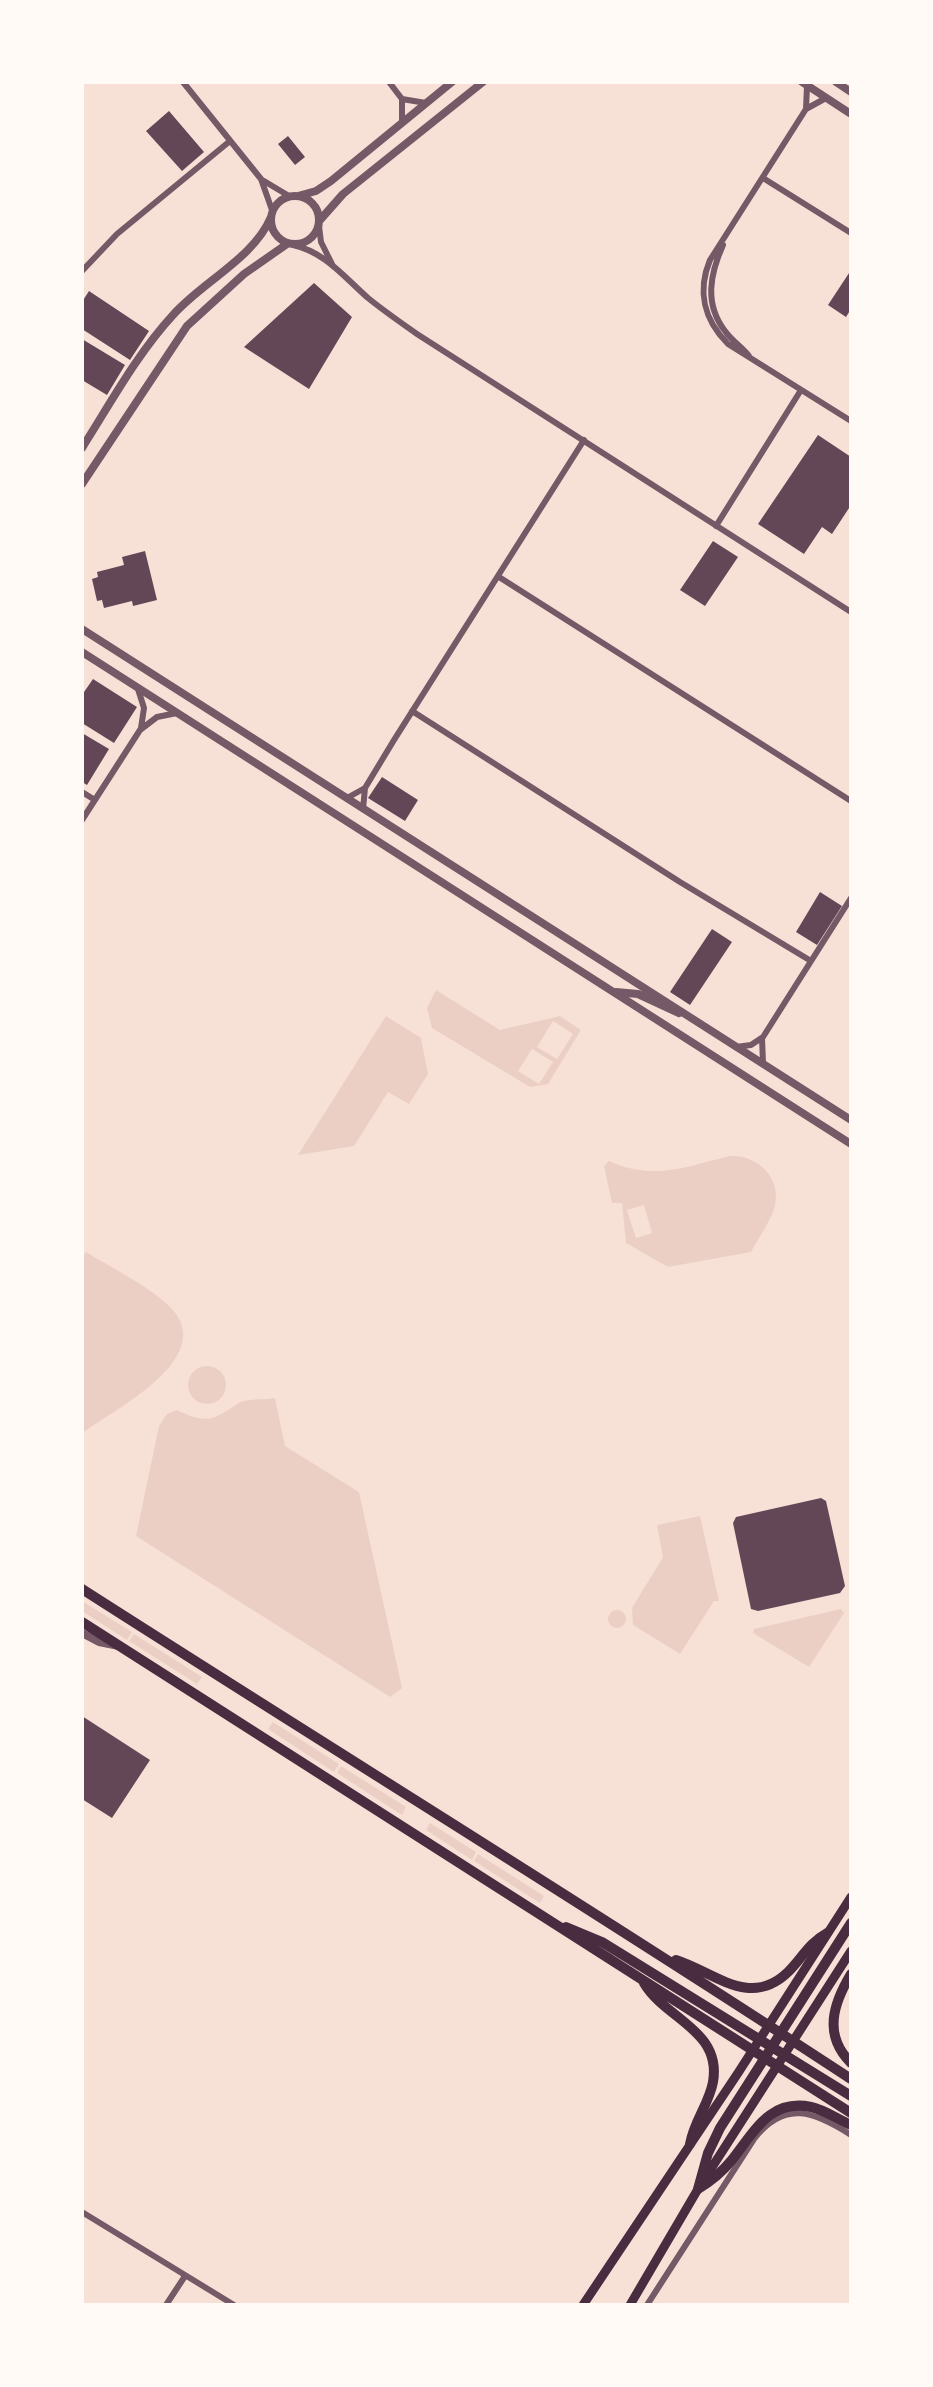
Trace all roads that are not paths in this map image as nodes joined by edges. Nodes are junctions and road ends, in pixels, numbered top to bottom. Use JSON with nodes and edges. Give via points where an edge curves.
{"nodes":[{"id":1,"x":183,"y":82,"type":"edge"},
{"id":2,"x":389,"y":82,"type":"edge"},
{"id":3,"x":452,"y":82,"type":"edge"},
{"id":4,"x":483,"y":82,"type":"edge"},
{"id":5,"x":836,"y":82,"type":"edge"},
{"id":6,"x":804,"y":84,"type":"edge"},
{"id":7,"x":851,"y":92,"type":"edge"},
{"id":8,"x":826,"y":98,"type":"junction"},
{"id":9,"x":402,"y":99,"type":"junction"},
{"id":10,"x":426,"y":103,"type":"junction"},
{"id":11,"x":806,"y":109,"type":"junction"},
{"id":12,"x":851,"y":114,"type":"edge"},
{"id":13,"x":402,"y":122,"type":"junction"},
{"id":14,"x":230,"y":141,"type":"junction"},
{"id":15,"x":763,"y":178,"type":"junction"},
{"id":16,"x":261,"y":179,"type":"junction"},
{"id":17,"x":294,"y":196,"type":"junction"},
{"id":18,"x":272,"y":213,"type":"junction"},
{"id":19,"x":319,"y":223,"type":"junction"},
{"id":20,"x":851,"y":233,"type":"edge"},
{"id":21,"x":290,"y":244,"type":"junction"},
{"id":22,"x":332,"y":264,"type":"junction"},
{"id":23,"x":82,"y":271,"type":"edge"},
{"id":24,"x":801,"y":390,"type":"junction"},
{"id":25,"x":851,"y":421,"type":"edge"},
{"id":26,"x":584,"y":440,"type":"junction"},
{"id":27,"x":82,"y":448,"type":"edge"},
{"id":28,"x":82,"y":484,"type":"edge"},
{"id":29,"x":716,"y":526,"type":"junction"},
{"id":30,"x":499,"y":577,"type":"junction"},
{"id":31,"x":851,"y":612,"type":"edge"},
{"id":32,"x":82,"y":629,"type":"edge"},
{"id":33,"x":82,"y":652,"type":"edge"},
{"id":34,"x":136,"y":686,"type":"junction"},
{"id":35,"x":412,"y":711,"type":"junction"},
{"id":36,"x":179,"y":713,"type":"junction"},
{"id":37,"x":140,"y":730,"type":"junction"},
{"id":38,"x":365,"y":788,"type":"junction"},
{"id":39,"x":82,"y":792,"type":"edge"},
{"id":40,"x":347,"y":798,"type":"junction"},
{"id":41,"x":95,"y":800,"type":"junction"},
{"id":42,"x":851,"y":801,"type":"edge"},
{"id":43,"x":363,"y":808,"type":"junction"},
{"id":44,"x":82,"y":820,"type":"edge"},
{"id":45,"x":851,"y":898,"type":"edge"},
{"id":46,"x":810,"y":961,"type":"junction"},
{"id":47,"x":616,"y":992,"type":"junction"},
{"id":48,"x":685,"y":1014,"type":"junction"},
{"id":49,"x":763,"y":1037,"type":"junction"},
{"id":50,"x":736,"y":1047,"type":"junction"},
{"id":51,"x":763,"y":1063,"type":"junction"},
{"id":52,"x":851,"y":1120,"type":"edge"},
{"id":53,"x":851,"y":1144,"type":"edge"},
{"id":54,"x":82,"y":1589,"type":"edge"},
{"id":55,"x":82,"y":1622,"type":"edge"},
{"id":56,"x":82,"y":1633,"type":"edge"},
{"id":57,"x":120,"y":1646,"type":"junction"},
{"id":58,"x":851,"y":1897,"type":"edge"},
{"id":59,"x":851,"y":1923,"type":"edge"},
{"id":60,"x":553,"y":1924,"type":"junction"},
{"id":61,"x":827,"y":1933,"type":"junction"},
{"id":62,"x":851,"y":1951,"type":"edge"},
{"id":63,"x":666,"y":1958,"type":"junction"},
{"id":64,"x":851,"y":1973,"type":"edge"},
{"id":65,"x":642,"y":1980,"type":"junction"},
{"id":66,"x":768,"y":2026,"type":"junction"},
{"id":67,"x":781,"y":2034,"type":"junction"},
{"id":68,"x":760,"y":2039,"type":"junction"},
{"id":69,"x":792,"y":2042,"type":"junction"},
{"id":70,"x":773,"y":2048,"type":"junction"},
{"id":71,"x":752,"y":2051,"type":"junction"},
{"id":72,"x":784,"y":2055,"type":"junction"},
{"id":73,"x":765,"y":2059,"type":"junction"},
{"id":74,"x":851,"y":2063,"type":"edge"},
{"id":75,"x":776,"y":2066,"type":"junction"},
{"id":76,"x":851,"y":2079,"type":"edge"},
{"id":77,"x":851,"y":2096,"type":"edge"},
{"id":78,"x":851,"y":2113,"type":"edge"},
{"id":79,"x":851,"y":2125,"type":"edge"},
{"id":80,"x":851,"y":2135,"type":"edge"},
{"id":81,"x":690,"y":2144,"type":"junction"},
{"id":82,"x":698,"y":2189,"type":"junction"},
{"id":83,"x":82,"y":2212,"type":"edge"},
{"id":84,"x":185,"y":2276,"type":"junction"},
{"id":85,"x":166,"y":2305,"type":"edge"},
{"id":86,"x":234,"y":2305,"type":"edge"},
{"id":87,"x":583,"y":2305,"type":"edge"},
{"id":88,"x":630,"y":2305,"type":"edge"},
{"id":89,"x":648,"y":2305,"type":"edge"}],
"edges":[{"from":1,"to":14,"type":"street"},
{"from":2,"to":9,"type":"street"},
{"from":3,"to":10,"type":"street"},
{"from":4,"to":19,"type":"street","via":[[343,194]]},
{"from":5,"to":7,"type":"street"},
{"from":6,"to":8,"type":"street"},
{"from":6,"to":11,"type":"street"},
{"from":8,"to":11,"type":"street"},
{"from":8,"to":12,"type":"street"},
{"from":9,"to":10,"type":"street"},
{"from":9,"to":13,"type":"street"},
{"from":10,"to":13,"type":"street"},
{"from":11,"to":15,"type":"street"},
{"from":13,"to":17,"type":"street","via":[[324,187]]},
{"from":14,"to":16,"type":"street"},
{"from":14,"to":23,"type":"street","via":[[117,234]]},
{"from":15,"to":20,"type":"street"},
{"from":15,"to":24,"type":"street","via":[[726,236],[712,273],[713,308],[725,331],[750,357]]},
{"from":16,"to":17,"type":"street"},
{"from":16,"to":18,"type":"street"},
{"from":17,"to":18,"type":"street"},
{"from":17,"to":19,"type":"street","via":[[313,204]]},
{"from":18,"to":21,"type":"street","via":[[272,230]]},
{"from":18,"to":27,"type":"street","via":[[255,242],[164,324]]},
{"from":19,"to":21,"type":"street","via":[[307,242]]},
{"from":19,"to":22,"type":"street","via":[[321,242]]},
{"from":21,"to":22,"type":"street"},
{"from":21,"to":28,"type":"street","via":[[244,274],[187,326]]},
{"from":22,"to":26,"type":"street","via":[[399,321]]},
{"from":24,"to":25,"type":"street"},
{"from":24,"to":29,"type":"street"},
{"from":26,"to":29,"type":"street"},
{"from":26,"to":30,"type":"street"},
{"from":29,"to":31,"type":"street"},
{"from":30,"to":35,"type":"street"},
{"from":30,"to":42,"type":"street"},
{"from":32,"to":40,"type":"street"},
{"from":33,"to":34,"type":"street"},
{"from":34,"to":36,"type":"street"},
{"from":34,"to":37,"type":"street","via":[[144,708]]},
{"from":35,"to":38,"type":"street"},
{"from":35,"to":46,"type":"street"},
{"from":36,"to":37,"type":"street","via":[[157,717]]},
{"from":36,"to":47,"type":"street"},
{"from":37,"to":41,"type":"street"},
{"from":38,"to":40,"type":"street"},
{"from":38,"to":43,"type":"street"},
{"from":39,"to":41,"type":"street"},
{"from":40,"to":43,"type":"street"},
{"from":41,"to":44,"type":"street"},
{"from":43,"to":48,"type":"street"},
{"from":45,"to":46,"type":"street"},
{"from":46,"to":49,"type":"street"},
{"from":47,"to":48,"type":"street","via":[[633,992]]},
{"from":47,"to":53,"type":"street"},
{"from":48,"to":50,"type":"street"},
{"from":49,"to":50,"type":"street"},
{"from":49,"to":51,"type":"street"},
{"from":50,"to":51,"type":"street"},
{"from":51,"to":52,"type":"street"},
{"from":54,"to":63,"type":"main road"},
{"from":55,"to":57,"type":"main road"},
{"from":56,"to":57,"type":"street"},
{"from":57,"to":60,"type":"main road"},
{"from":58,"to":61,"type":"main road"},
{"from":59,"to":67,"type":"main road"},
{"from":60,"to":65,"type":"main road"},
{"from":60,"to":68,"type":"main road","via":[[602,1942]]},
{"from":61,"to":63,"type":"main road","via":[[809,1945],[783,1976],[754,1988],[732,1986]]},
{"from":61,"to":66,"type":"main road"},
{"from":62,"to":69,"type":"main road"},
{"from":63,"to":66,"type":"main road"},
{"from":64,"to":74,"type":"main road","via":[[835,2003],[832,2020],[838,2045]]},
{"from":65,"to":71,"type":"main road"},
{"from":65,"to":81,"type":"main road","via":[[660,2003],[696,2030],[710,2052],[713,2084]]},
{"from":66,"to":67,"type":"main road"},
{"from":66,"to":68,"type":"main road"},
{"from":67,"to":69,"type":"main road"},
{"from":67,"to":70,"type":"main road"},
{"from":68,"to":70,"type":"main road"},
{"from":68,"to":71,"type":"main road"},
{"from":69,"to":72,"type":"main road"},
{"from":69,"to":76,"type":"main road"},
{"from":70,"to":72,"type":"main road"},
{"from":70,"to":73,"type":"main road"},
{"from":71,"to":73,"type":"main road"},
{"from":71,"to":81,"type":"main road"},
{"from":72,"to":75,"type":"main road"},
{"from":72,"to":77,"type":"main road"},
{"from":73,"to":75,"type":"main road"},
{"from":73,"to":82,"type":"main road","via":[[714,2140]]},
{"from":75,"to":78,"type":"main road"},
{"from":75,"to":82,"type":"main road"},
{"from":79,"to":82,"type":"main road","via":[[811,2107],[778,2110],[756,2126],[725,2169]]},
{"from":80,"to":89,"type":"street","via":[[804,2113],[788,2114],[767,2124]]},
{"from":81,"to":87,"type":"main road"},
{"from":82,"to":88,"type":"main road"},
{"from":83,"to":84,"type":"street"},
{"from":84,"to":85,"type":"street"},
{"from":84,"to":86,"type":"street"}]}
